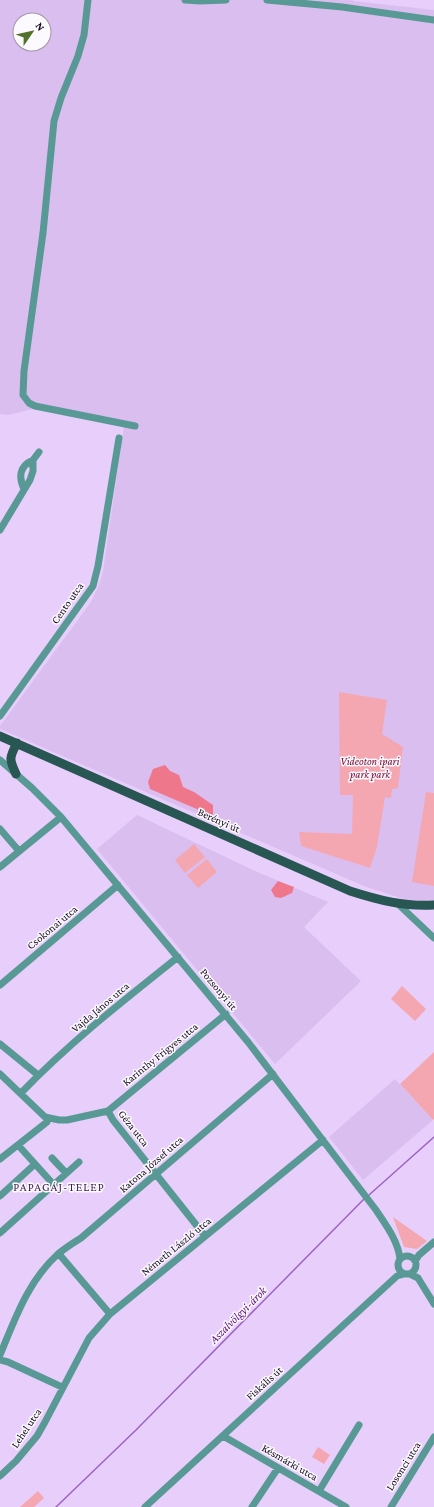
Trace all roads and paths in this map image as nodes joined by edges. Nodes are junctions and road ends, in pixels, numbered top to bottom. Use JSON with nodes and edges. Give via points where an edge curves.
{"nodes":[{"id":1,"x":88,"y":0,"type":"edge"},
{"id":2,"x":185,"y":0,"type":"edge"},
{"id":3,"x":226,"y":0,"type":"edge"},
{"id":4,"x":267,"y":0,"type":"edge"},
{"id":5,"x":434,"y":20,"type":"edge"},
{"id":6,"x":135,"y":426,"type":"dead end"},
{"id":7,"x":119,"y":438,"type":"dead end"},
{"id":8,"x":39,"y":452,"type":"dead end"},
{"id":9,"x":33,"y":460,"type":"junction"},
{"id":10,"x":24,"y":489,"type":"junction"},
{"id":11,"x":0,"y":530,"type":"edge"},
{"id":12,"x":0,"y":716,"type":"edge"},
{"id":13,"x":0,"y":737,"type":"edge"},
{"id":14,"x":17,"y":744,"type":"junction"},
{"id":15,"x":0,"y":760,"type":"edge"},
{"id":16,"x":16,"y":774,"type":"junction"},
{"id":17,"x":61,"y":818,"type":"junction"},
{"id":18,"x":0,"y":829,"type":"edge"},
{"id":19,"x":19,"y":851,"type":"junction"},
{"id":20,"x":0,"y":867,"type":"edge"},
{"id":21,"x":118,"y":885,"type":"junction"},
{"id":22,"x":397,"y":903,"type":"junction"},
{"id":23,"x":434,"y":905,"type":"edge"},
{"id":24,"x":431,"y":933,"type":"edge"},
{"id":25,"x":434,"y":938,"type":"edge"},
{"id":26,"x":178,"y":957,"type":"junction"},
{"id":27,"x":0,"y":985,"type":"edge"},
{"id":28,"x":226,"y":1014,"type":"junction"},
{"id":29,"x":0,"y":1044,"type":"edge"},
{"id":30,"x":0,"y":1074,"type":"edge"},
{"id":31,"x":273,"y":1074,"type":"junction"},
{"id":32,"x":38,"y":1075,"type":"junction"},
{"id":33,"x":21,"y":1093,"type":"junction"},
{"id":34,"x":108,"y":1111,"type":"junction"},
{"id":35,"x":48,"y":1119,"type":"junction"},
{"id":36,"x":323,"y":1140,"type":"junction"},
{"id":37,"x":18,"y":1145,"type":"junction"},
{"id":38,"x":52,"y":1158,"type":"dead end"},
{"id":39,"x":0,"y":1159,"type":"edge"},
{"id":40,"x":79,"y":1162,"type":"dead end"},
{"id":41,"x":35,"y":1164,"type":"junction"},
{"id":42,"x":66,"y":1173,"type":"junction"},
{"id":43,"x":156,"y":1174,"type":"junction"},
{"id":44,"x":54,"y":1185,"type":"junction"},
{"id":45,"x":0,"y":1196,"type":"edge"},
{"id":46,"x":0,"y":1232,"type":"edge"},
{"id":47,"x":205,"y":1236,"type":"junction"},
{"id":48,"x":434,"y":1242,"type":"edge"},
{"id":49,"x":59,"y":1254,"type":"junction"},
{"id":50,"x":411,"y":1259,"type":"junction"},
{"id":51,"x":402,"y":1273,"type":"junction"},
{"id":52,"x":418,"y":1278,"type":"junction"},
{"id":53,"x":434,"y":1304,"type":"edge"},
{"id":54,"x":110,"y":1314,"type":"junction"},
{"id":55,"x":0,"y":1355,"type":"edge"},
{"id":56,"x":0,"y":1360,"type":"edge"},
{"id":57,"x":62,"y":1387,"type":"junction"},
{"id":58,"x":359,"y":1425,"type":"dead end"},
{"id":59,"x":223,"y":1436,"type":"junction"},
{"id":60,"x":434,"y":1437,"type":"edge"},
{"id":61,"x":278,"y":1468,"type":"junction"},
{"id":62,"x":0,"y":1476,"type":"edge"},
{"id":63,"x":319,"y":1491,"type":"junction"},
{"id":64,"x":146,"y":1507,"type":"edge"},
{"id":65,"x":252,"y":1507,"type":"edge"},
{"id":66,"x":346,"y":1507,"type":"edge"},
{"id":67,"x":391,"y":1507,"type":"edge"}],
"edges":[{"from":1,"to":6,"type":"street","via":[[84,35],[54,121],[23,395],[35,406]]},
{"from":2,"to":3,"type":"street"},
{"from":4,"to":5,"type":"street"},
{"from":7,"to":12,"type":"street","name":"Cento utca","via":[[93,586]]},
{"from":8,"to":9,"type":"street"},
{"from":9,"to":10,"type":"street","via":[[33,472]]},
{"from":9,"to":10,"type":"street","via":[[27,463],[21,472],[20,478]]},
{"from":10,"to":11,"type":"street"},
{"from":13,"to":14,"type":"main road","name":"Berényi út"},
{"from":14,"to":16,"type":"main road","via":[[10,755]]},
{"from":14,"to":22,"type":"main road","name":"Berényi út","via":[[335,884],[371,898]]},
{"from":15,"to":16,"type":"street","name":"Pozsonyi út"},
{"from":16,"to":17,"type":"street","name":"Pozsonyi út"},
{"from":17,"to":19,"type":"street"},
{"from":17,"to":21,"type":"street","name":"Pozsonyi út"},
{"from":18,"to":19,"type":"street"},
{"from":19,"to":20,"type":"street"},
{"from":21,"to":26,"type":"street","name":"Pozsonyi út"},
{"from":21,"to":27,"type":"street","name":"Csokonai utca"},
{"from":22,"to":23,"type":"main road","name":"Berényi út"},
{"from":22,"to":24,"type":"street"},
{"from":24,"to":25,"type":"street"},
{"from":26,"to":28,"type":"street","name":"Pozsonyi út"},
{"from":26,"to":32,"type":"street","name":"Vajda János utca","via":[[95,1024]]},
{"from":28,"to":31,"type":"street","name":"Pozsonyi út"},
{"from":28,"to":34,"type":"street","name":"Karinthy Frigyes utca"},
{"from":29,"to":32,"type":"street"},
{"from":30,"to":33,"type":"street"},
{"from":31,"to":36,"type":"street","name":"Pozsonyi út"},
{"from":31,"to":43,"type":"street","name":"Katona József utca"},
{"from":32,"to":33,"type":"street"},
{"from":33,"to":35,"type":"street"},
{"from":34,"to":35,"type":"street","name":"Géza utca","via":[[67,1120]]},
{"from":34,"to":43,"type":"street","name":"Géza utca"},
{"from":35,"to":37,"type":"street"},
{"from":36,"to":47,"type":"street","name":"Németh László utca"},
{"from":36,"to":50,"type":"street","name":"Pozsonyi út","via":[[384,1221],[399,1250]]},
{"from":37,"to":39,"type":"street"},
{"from":37,"to":41,"type":"street"},
{"from":38,"to":42,"type":"street"},
{"from":40,"to":42,"type":"street"},
{"from":41,"to":44,"type":"street"},
{"from":41,"to":45,"type":"street"},
{"from":42,"to":44,"type":"street"},
{"from":43,"to":47,"type":"street","name":"Géza utca"},
{"from":43,"to":49,"type":"street","name":"Katona József utca"},
{"from":44,"to":46,"type":"street"},
{"from":47,"to":54,"type":"street","name":"Németh László utca"},
{"from":48,"to":50,"type":"street"},
{"from":49,"to":54,"type":"street"},
{"from":49,"to":55,"type":"street","name":"Katona József utca","via":[[40,1274],[24,1298]]},
{"from":50,"to":51,"type":"street","via":[[398,1264]]},
{"from":50,"to":51,"type":"street","name":"Fiskális út","via":[[414,1272]]},
{"from":50,"to":52,"type":"street"},
{"from":51,"to":52,"type":"street"},
{"from":51,"to":59,"type":"street","name":"Fiskális út"},
{"from":52,"to":53,"type":"street"},
{"from":54,"to":57,"type":"street","name":"Németh László utca","via":[[89,1338]]},
{"from":56,"to":57,"type":"street"},
{"from":57,"to":62,"type":"street","name":"Lehel utca","via":[[37,1436]]},
{"from":58,"to":63,"type":"street"},
{"from":59,"to":61,"type":"street","name":"Késmárki utca"},
{"from":59,"to":64,"type":"street","name":"Fiskális út"},
{"from":60,"to":67,"type":"street","name":"Losonci utca"},
{"from":61,"to":63,"type":"street","name":"Késmárki utca"},
{"from":61,"to":65,"type":"street"},
{"from":63,"to":66,"type":"street","name":"Késmárki utca"}]}
